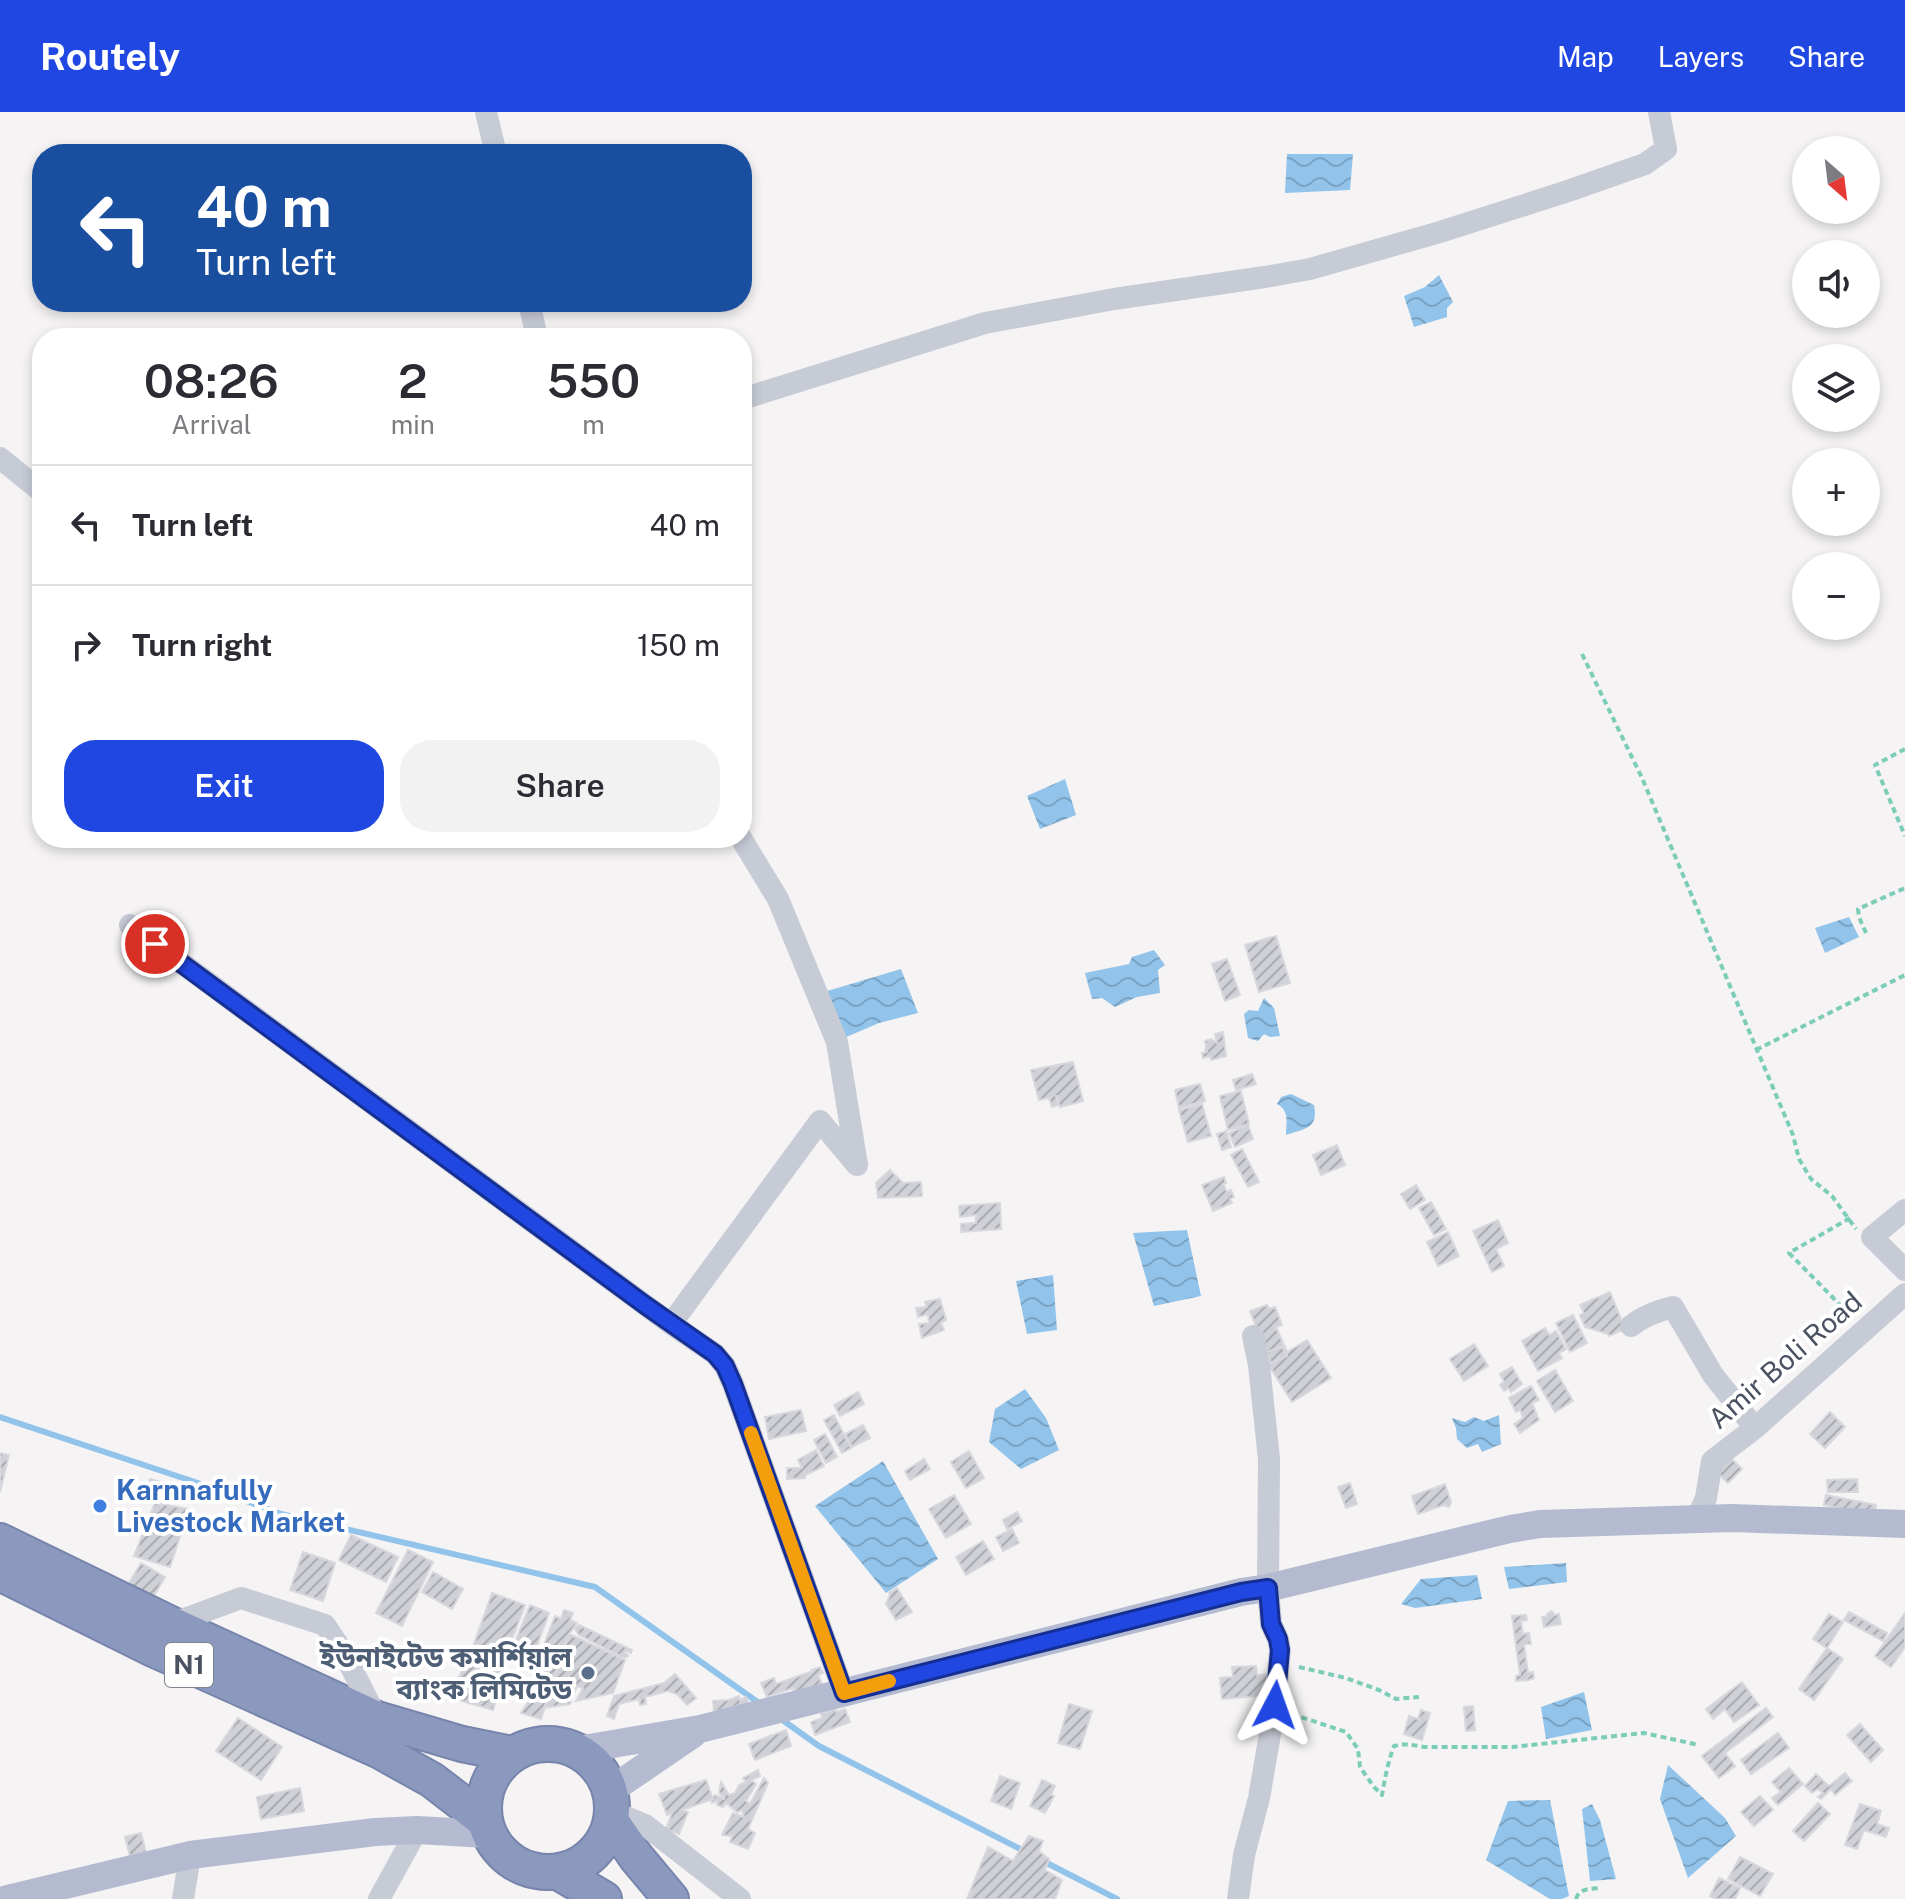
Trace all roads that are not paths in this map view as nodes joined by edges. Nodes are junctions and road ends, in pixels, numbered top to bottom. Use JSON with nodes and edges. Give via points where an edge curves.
{"nodes":[{"id":1,"x":486,"y":112,"type":"edge"},
{"id":2,"x":1659,"y":112,"type":"edge"},
{"id":3,"x":494,"y":144,"type":"edge"},
{"id":4,"x":752,"y":396,"type":"edge"},
{"id":5,"x":0,"y":458,"type":"edge"},
{"id":6,"x":32,"y":484,"type":"edge"},
{"id":7,"x":747,"y":848,"type":"edge"},
{"id":8,"x":130,"y":925,"type":"dead end"},
{"id":9,"x":1905,"y":1210,"type":"edge"},
{"id":10,"x":1905,"y":1270,"type":"edge"},
{"id":11,"x":1905,"y":1294,"type":"edge"},
{"id":12,"x":671,"y":1324,"type":"junction"},
{"id":13,"x":1631,"y":1326,"type":"dead end"},
{"id":14,"x":1253,"y":1336,"type":"dead end"},
{"id":15,"x":1755,"y":1428,"type":"junction"},
{"id":16,"x":1696,"y":1520,"type":"junction"},
{"id":17,"x":1905,"y":1524,"type":"edge"},
{"id":18,"x":0,"y":1541,"type":"edge"},
{"id":19,"x":0,"y":1573,"type":"edge"},
{"id":20,"x":1268,"y":1588,"type":"junction"},
{"id":21,"x":171,"y":1624,"type":"junction"},
{"id":22,"x":844,"y":1693,"type":"junction"},
{"id":23,"x":377,"y":1719,"type":"junction"},
{"id":24,"x":700,"y":1729,"type":"junction"},
{"id":25,"x":578,"y":1750,"type":"junction"},
{"id":26,"x":512,"y":1754,"type":"junction"},
{"id":27,"x":612,"y":1808,"type":"junction"},
{"id":28,"x":486,"y":1827,"type":"junction"},
{"id":29,"x":417,"y":1830,"type":"junction"},
{"id":30,"x":190,"y":1855,"type":"junction"},
{"id":31,"x":558,"y":1872,"type":"junction"},
{"id":32,"x":598,"y":1897,"type":"edge"},
{"id":33,"x":7,"y":1899,"type":"edge"},
{"id":34,"x":183,"y":1899,"type":"edge"},
{"id":35,"x":379,"y":1899,"type":"edge"},
{"id":36,"x":671,"y":1899,"type":"edge"},
{"id":37,"x":740,"y":1899,"type":"edge"},
{"id":38,"x":1238,"y":1899,"type":"edge"}],
"edges":[{"from":1,"to":3,"type":"street"},
{"from":2,"to":4,"type":"street","via":[[1666,149],[1645,164],[1454,227],[1310,269],[985,323]]},
{"from":5,"to":6,"type":"street"},
{"from":7,"to":12,"type":"street","via":[[778,899],[837,1042],[857,1165],[820,1121]]},
{"from":8,"to":12,"type":"street"},
{"from":9,"to":10,"type":"street","via":[[1872,1237]]},
{"from":11,"to":15,"type":"street","name":"Amir Boli Road"},
{"from":12,"to":22,"type":"street","via":[[725,1366]]},
{"from":13,"to":15,"type":"street","via":[[1673,1307],[1713,1375]]},
{"from":14,"to":20,"type":"street","via":[[1269,1459]]},
{"from":15,"to":16,"type":"street","name":"Amir Boli Road","via":[[1712,1461]]},
{"from":16,"to":17,"type":"main road"},
{"from":16,"to":20,"type":"main road","via":[[1525,1526]]},
{"from":18,"to":21,"type":"highway","number":"N1"},
{"from":19,"to":28,"type":"highway","number":"N1","via":[[380,1751],[432,1780]]},
{"from":20,"to":22,"type":"main road"},
{"from":20,"to":38,"type":"street","via":[[1280,1650],[1275,1705]]},
{"from":21,"to":23,"type":"highway","number":"N1"},
{"from":21,"to":23,"type":"street","via":[[241,1598],[325,1625]]},
{"from":22,"to":24,"type":"main road"},
{"from":23,"to":26,"type":"highway","number":"N1"},
{"from":24,"to":25,"type":"main road"},
{"from":24,"to":27,"type":"main road"},
{"from":25,"to":26,"type":"highway","number":"N1","via":[[556,1743]]},
{"from":25,"to":27,"type":"highway","via":[[599,1767]]},
{"from":26,"to":28,"type":"highway","via":[[494,1772],[484,1795]]},
{"from":27,"to":31,"type":"highway","via":[[601,1846],[583,1863]]},
{"from":27,"to":36,"type":"highway","via":[[636,1857]]},
{"from":27,"to":37,"type":"street","via":[[645,1825]]},
{"from":28,"to":29,"type":"main road"},
{"from":28,"to":31,"type":"highway","number":"N1","via":[[500,1852],[516,1865]]},
{"from":29,"to":30,"type":"main road"},
{"from":29,"to":35,"type":"street"},
{"from":30,"to":33,"type":"main road"},
{"from":30,"to":34,"type":"street"},
{"from":31,"to":32,"type":"highway","number":"N1"}]}
